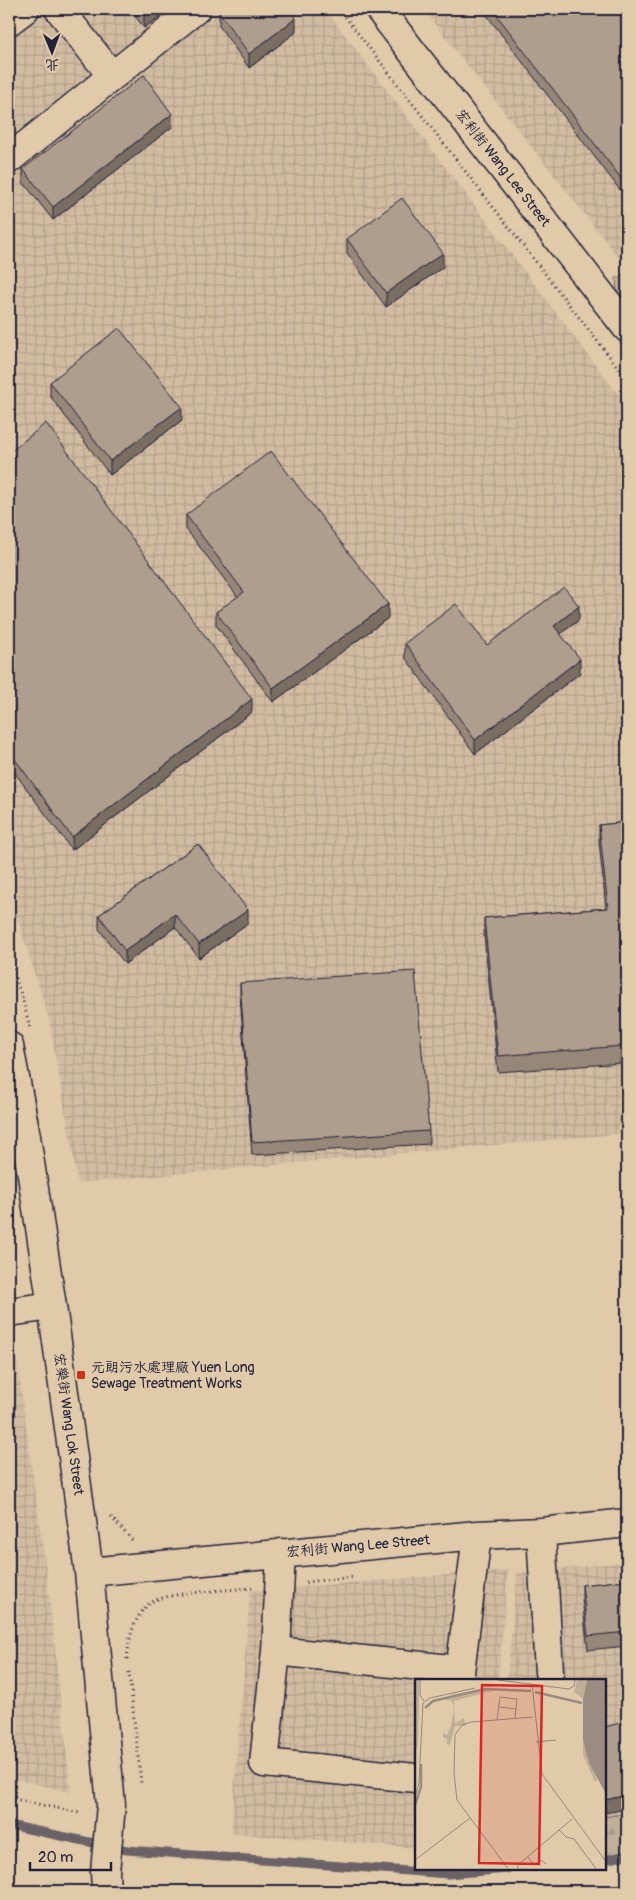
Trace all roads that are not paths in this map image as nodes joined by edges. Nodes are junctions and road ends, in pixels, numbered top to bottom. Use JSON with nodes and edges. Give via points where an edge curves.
{"nodes":[{"id":1,"x":25,"y":9,"type":"edge"},
{"id":2,"x":59,"y":9,"type":"edge"},
{"id":3,"x":196,"y":9,"type":"edge"},
{"id":4,"x":379,"y":9,"type":"edge"},
{"id":5,"x":9,"y":21,"type":"edge"},
{"id":6,"x":112,"y":76,"type":"junction"},
{"id":7,"x":9,"y":159,"type":"edge"},
{"id":8,"x":627,"y":328,"type":"edge"},
{"id":9,"x":9,"y":1046,"type":"edge"},
{"id":10,"x":52,"y":1306,"type":"junction"},
{"id":11,"x":9,"y":1312,"type":"edge"},
{"id":12,"x":627,"y":1523,"type":"edge"},
{"id":13,"x":541,"y":1532,"type":"junction"},
{"id":14,"x":477,"y":1535,"type":"junction"},
{"id":15,"x":281,"y":1553,"type":"junction"},
{"id":16,"x":89,"y":1572,"type":"junction"},
{"id":17,"x":276,"y":1652,"type":"junction"},
{"id":18,"x":549,"y":1672,"type":"dead end"},
{"id":19,"x":460,"y":1675,"type":"edge"},
{"id":20,"x":415,"y":1778,"type":"edge"},
{"id":21,"x":106,"y":1882,"type":"edge"}],
"edges":[{"from":1,"to":5,"type":"street"},
{"from":2,"to":6,"type":"street"},
{"from":3,"to":6,"type":"street"},
{"from":4,"to":8,"type":"street","name":"宏利街 Wang Lee Street"},
{"from":6,"to":7,"type":"street"},
{"from":9,"to":10,"type":"street","name":"宏樂街 Wang Lok Street"},
{"from":10,"to":11,"type":"street"},
{"from":10,"to":16,"type":"street","name":"宏樂街 Wang Lok Street"},
{"from":12,"to":13,"type":"street","name":"宏利街 Wang Lee Street"},
{"from":13,"to":14,"type":"street","name":"宏利街 Wang Lee Street"},
{"from":13,"to":18,"type":"street"},
{"from":14,"to":15,"type":"street","name":"宏利街 Wang Lee Street"},
{"from":14,"to":19,"type":"street"},
{"from":15,"to":16,"type":"street","name":"宏利街 Wang Lee Street"},
{"from":15,"to":17,"type":"street"},
{"from":16,"to":21,"type":"street","name":"宏樂街 Wang Lok Street","via":[[111,1818]]},
{"from":17,"to":19,"type":"street"},
{"from":17,"to":20,"type":"street","via":[[264,1763]]}]}
